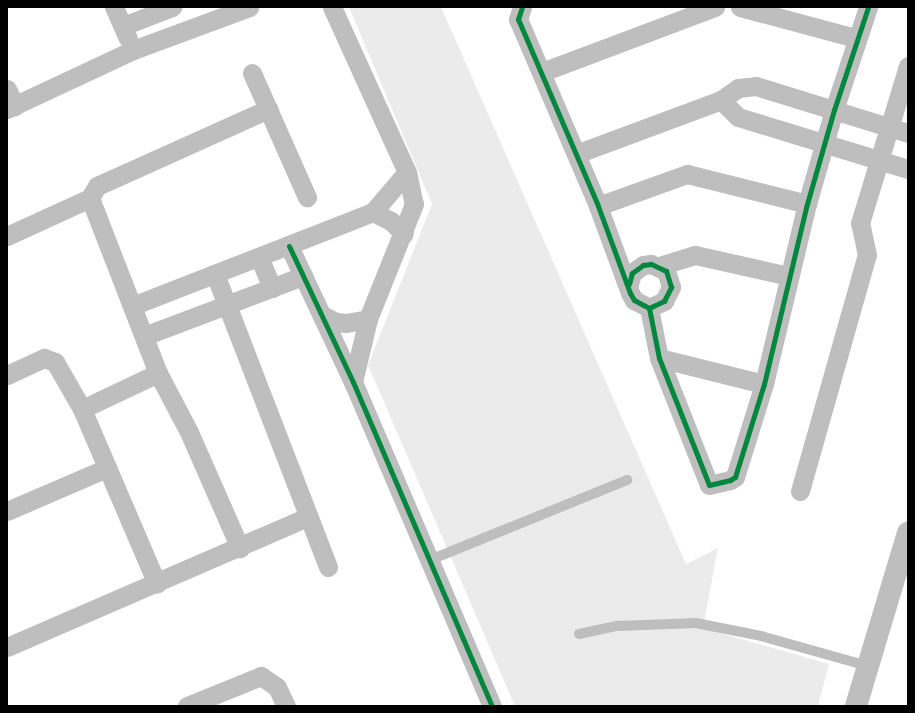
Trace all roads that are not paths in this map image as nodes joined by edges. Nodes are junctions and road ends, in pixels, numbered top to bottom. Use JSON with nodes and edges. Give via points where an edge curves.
{"nodes":[{"id":1,"x":114,"y":7,"type":"edge"},
{"id":2,"x":172,"y":7,"type":"edge"},
{"id":3,"x":249,"y":7,"type":"edge"},
{"id":4,"x":332,"y":7,"type":"edge"},
{"id":5,"x":522,"y":7,"type":"edge"},
{"id":6,"x":715,"y":7,"type":"edge"},
{"id":7,"x":740,"y":7,"type":"edge"},
{"id":8,"x":868,"y":7,"type":"edge"},
{"id":9,"x":225,"y":12,"type":"edge"},
{"id":10,"x":124,"y":26,"type":"junction"},
{"id":11,"x":856,"y":38,"type":"junction"},
{"id":12,"x":133,"y":50,"type":"junction"},
{"id":13,"x":114,"y":60,"type":"junction"},
{"id":14,"x":908,"y":66,"type":"edge"},
{"id":15,"x":542,"y":72,"type":"junction"},
{"id":16,"x":252,"y":73,"type":"dead end"},
{"id":17,"x":721,"y":100,"type":"junction"},
{"id":18,"x":10,"y":101,"type":"edge"},
{"id":19,"x":268,"y":108,"type":"junction"},
{"id":20,"x":834,"y":110,"type":"junction"},
{"id":21,"x":889,"y":128,"type":"junction"},
{"id":22,"x":908,"y":133,"type":"edge"},
{"id":23,"x":825,"y":143,"type":"junction"},
{"id":24,"x":576,"y":154,"type":"junction"},
{"id":25,"x":879,"y":160,"type":"junction"},
{"id":26,"x":908,"y":169,"type":"edge"},
{"id":27,"x":407,"y":172,"type":"junction"},
{"id":28,"x":307,"y":197,"type":"dead end"},
{"id":29,"x":90,"y":198,"type":"junction"},
{"id":30,"x":807,"y":204,"type":"junction"},
{"id":31,"x":598,"y":206,"type":"junction"},
{"id":32,"x":373,"y":212,"type":"junction"},
{"id":33,"x":404,"y":234,"type":"junction"},
{"id":34,"x":7,"y":236,"type":"edge"},
{"id":35,"x":289,"y":246,"type":"junction"},
{"id":36,"x":259,"y":257,"type":"junction"},
{"id":37,"x":659,"y":266,"type":"junction"},
{"id":38,"x":215,"y":274,"type":"junction"},
{"id":39,"x":303,"y":276,"type":"junction"},
{"id":40,"x":789,"y":276,"type":"junction"},
{"id":41,"x":629,"y":284,"type":"junction"},
{"id":42,"x":272,"y":288,"type":"junction"},
{"id":43,"x":132,"y":306,"type":"junction"},
{"id":44,"x":226,"y":306,"type":"junction"},
{"id":45,"x":649,"y":308,"type":"junction"},
{"id":46,"x":322,"y":315,"type":"junction"},
{"id":47,"x":368,"y":319,"type":"junction"},
{"id":48,"x":144,"y":336,"type":"junction"},
{"id":49,"x":659,"y":358,"type":"junction"},
{"id":50,"x":158,"y":373,"type":"junction"},
{"id":51,"x":7,"y":375,"type":"edge"},
{"id":52,"x":353,"y":382,"type":"junction"},
{"id":53,"x":764,"y":384,"type":"junction"},
{"id":54,"x":82,"y":409,"type":"junction"},
{"id":55,"x":107,"y":468,"type":"junction"},
{"id":56,"x":627,"y":480,"type":"dead end"},
{"id":57,"x":800,"y":492,"type":"dead end"},
{"id":58,"x":7,"y":511,"type":"edge"},
{"id":59,"x":307,"y":517,"type":"junction"},
{"id":60,"x":908,"y":532,"type":"edge"},
{"id":61,"x":240,"y":548,"type":"junction"},
{"id":62,"x":430,"y":560,"type":"junction"},
{"id":63,"x":328,"y":567,"type":"dead end"},
{"id":64,"x":157,"y":584,"type":"junction"},
{"id":65,"x":579,"y":634,"type":"dead end"},
{"id":66,"x":7,"y":647,"type":"edge"},
{"id":67,"x":868,"y":666,"type":"junction"},
{"id":68,"x":187,"y":706,"type":"edge"},
{"id":69,"x":286,"y":706,"type":"edge"},
{"id":70,"x":492,"y":706,"type":"edge"},
{"id":71,"x":856,"y":706,"type":"edge"}],
"edges":[{"from":1,"to":10,"type":"street"},
{"from":2,"to":10,"type":"street"},
{"from":3,"to":9,"type":"street"},
{"from":4,"to":27,"type":"street"},
{"from":5,"to":15,"type":"street","via":[[518,19]]},
{"from":6,"to":15,"type":"street"},
{"from":7,"to":11,"type":"street"},
{"from":8,"to":11,"type":"street"},
{"from":9,"to":12,"type":"street"},
{"from":10,"to":12,"type":"street"},
{"from":10,"to":13,"type":"street"},
{"from":11,"to":20,"type":"street"},
{"from":12,"to":13,"type":"street"},
{"from":13,"to":18,"type":"street"},
{"from":14,"to":21,"type":"street"},
{"from":15,"to":24,"type":"street"},
{"from":16,"to":19,"type":"street"},
{"from":17,"to":20,"type":"street","via":[[738,88],[756,86]]},
{"from":17,"to":23,"type":"street","via":[[738,117]]},
{"from":17,"to":24,"type":"street"},
{"from":19,"to":28,"type":"street"},
{"from":19,"to":29,"type":"street","via":[[97,186]]},
{"from":20,"to":21,"type":"street"},
{"from":20,"to":23,"type":"street"},
{"from":21,"to":22,"type":"street"},
{"from":21,"to":25,"type":"street"},
{"from":23,"to":25,"type":"street"},
{"from":23,"to":30,"type":"street"},
{"from":24,"to":31,"type":"street"},
{"from":25,"to":26,"type":"street"},
{"from":25,"to":57,"type":"street","via":[[860,223],[867,255]]},
{"from":27,"to":32,"type":"street"},
{"from":27,"to":33,"type":"street","via":[[414,204]]},
{"from":29,"to":34,"type":"street"},
{"from":29,"to":43,"type":"street"},
{"from":30,"to":31,"type":"street","via":[[687,174]]},
{"from":30,"to":40,"type":"street"},
{"from":31,"to":41,"type":"street"},
{"from":32,"to":33,"type":"street","via":[[391,221]]},
{"from":32,"to":35,"type":"street"},
{"from":33,"to":47,"type":"street"},
{"from":35,"to":36,"type":"street"},
{"from":35,"to":39,"type":"street"},
{"from":36,"to":38,"type":"street"},
{"from":36,"to":42,"type":"street"},
{"from":37,"to":40,"type":"street","via":[[695,255]]},
{"from":37,"to":41,"type":"street","via":[[643,266],[632,273]]},
{"from":37,"to":45,"type":"street","via":[[670,278],[669,295],[664,301]]},
{"from":38,"to":43,"type":"street"},
{"from":38,"to":44,"type":"street"},
{"from":39,"to":42,"type":"street"},
{"from":39,"to":46,"type":"street"},
{"from":40,"to":53,"type":"street"},
{"from":41,"to":45,"type":"street","via":[[634,300]]},
{"from":42,"to":44,"type":"street"},
{"from":43,"to":48,"type":"street"},
{"from":44,"to":48,"type":"street"},
{"from":44,"to":59,"type":"street"},
{"from":45,"to":49,"type":"street"},
{"from":46,"to":47,"type":"street","via":[[336,322],[346,323]]},
{"from":46,"to":52,"type":"street"},
{"from":47,"to":52,"type":"street"},
{"from":48,"to":50,"type":"street"},
{"from":49,"to":53,"type":"street"},
{"from":49,"to":53,"type":"street","via":[[709,485],[734,477]]},
{"from":50,"to":54,"type":"street"},
{"from":50,"to":61,"type":"street","via":[[189,432]]},
{"from":51,"to":54,"type":"street","via":[[44,358],[51,359]]},
{"from":52,"to":62,"type":"street"},
{"from":54,"to":55,"type":"street"},
{"from":55,"to":58,"type":"street"},
{"from":55,"to":64,"type":"street"},
{"from":56,"to":62,"type":"lane"},
{"from":59,"to":61,"type":"street"},
{"from":59,"to":63,"type":"street"},
{"from":60,"to":67,"type":"street"},
{"from":61,"to":64,"type":"street"},
{"from":62,"to":70,"type":"street"},
{"from":64,"to":66,"type":"street"},
{"from":65,"to":67,"type":"lane","via":[[618,626],[696,623],[761,636]]},
{"from":67,"to":71,"type":"street"},
{"from":68,"to":69,"type":"street","via":[[261,676],[277,687]]}]}
